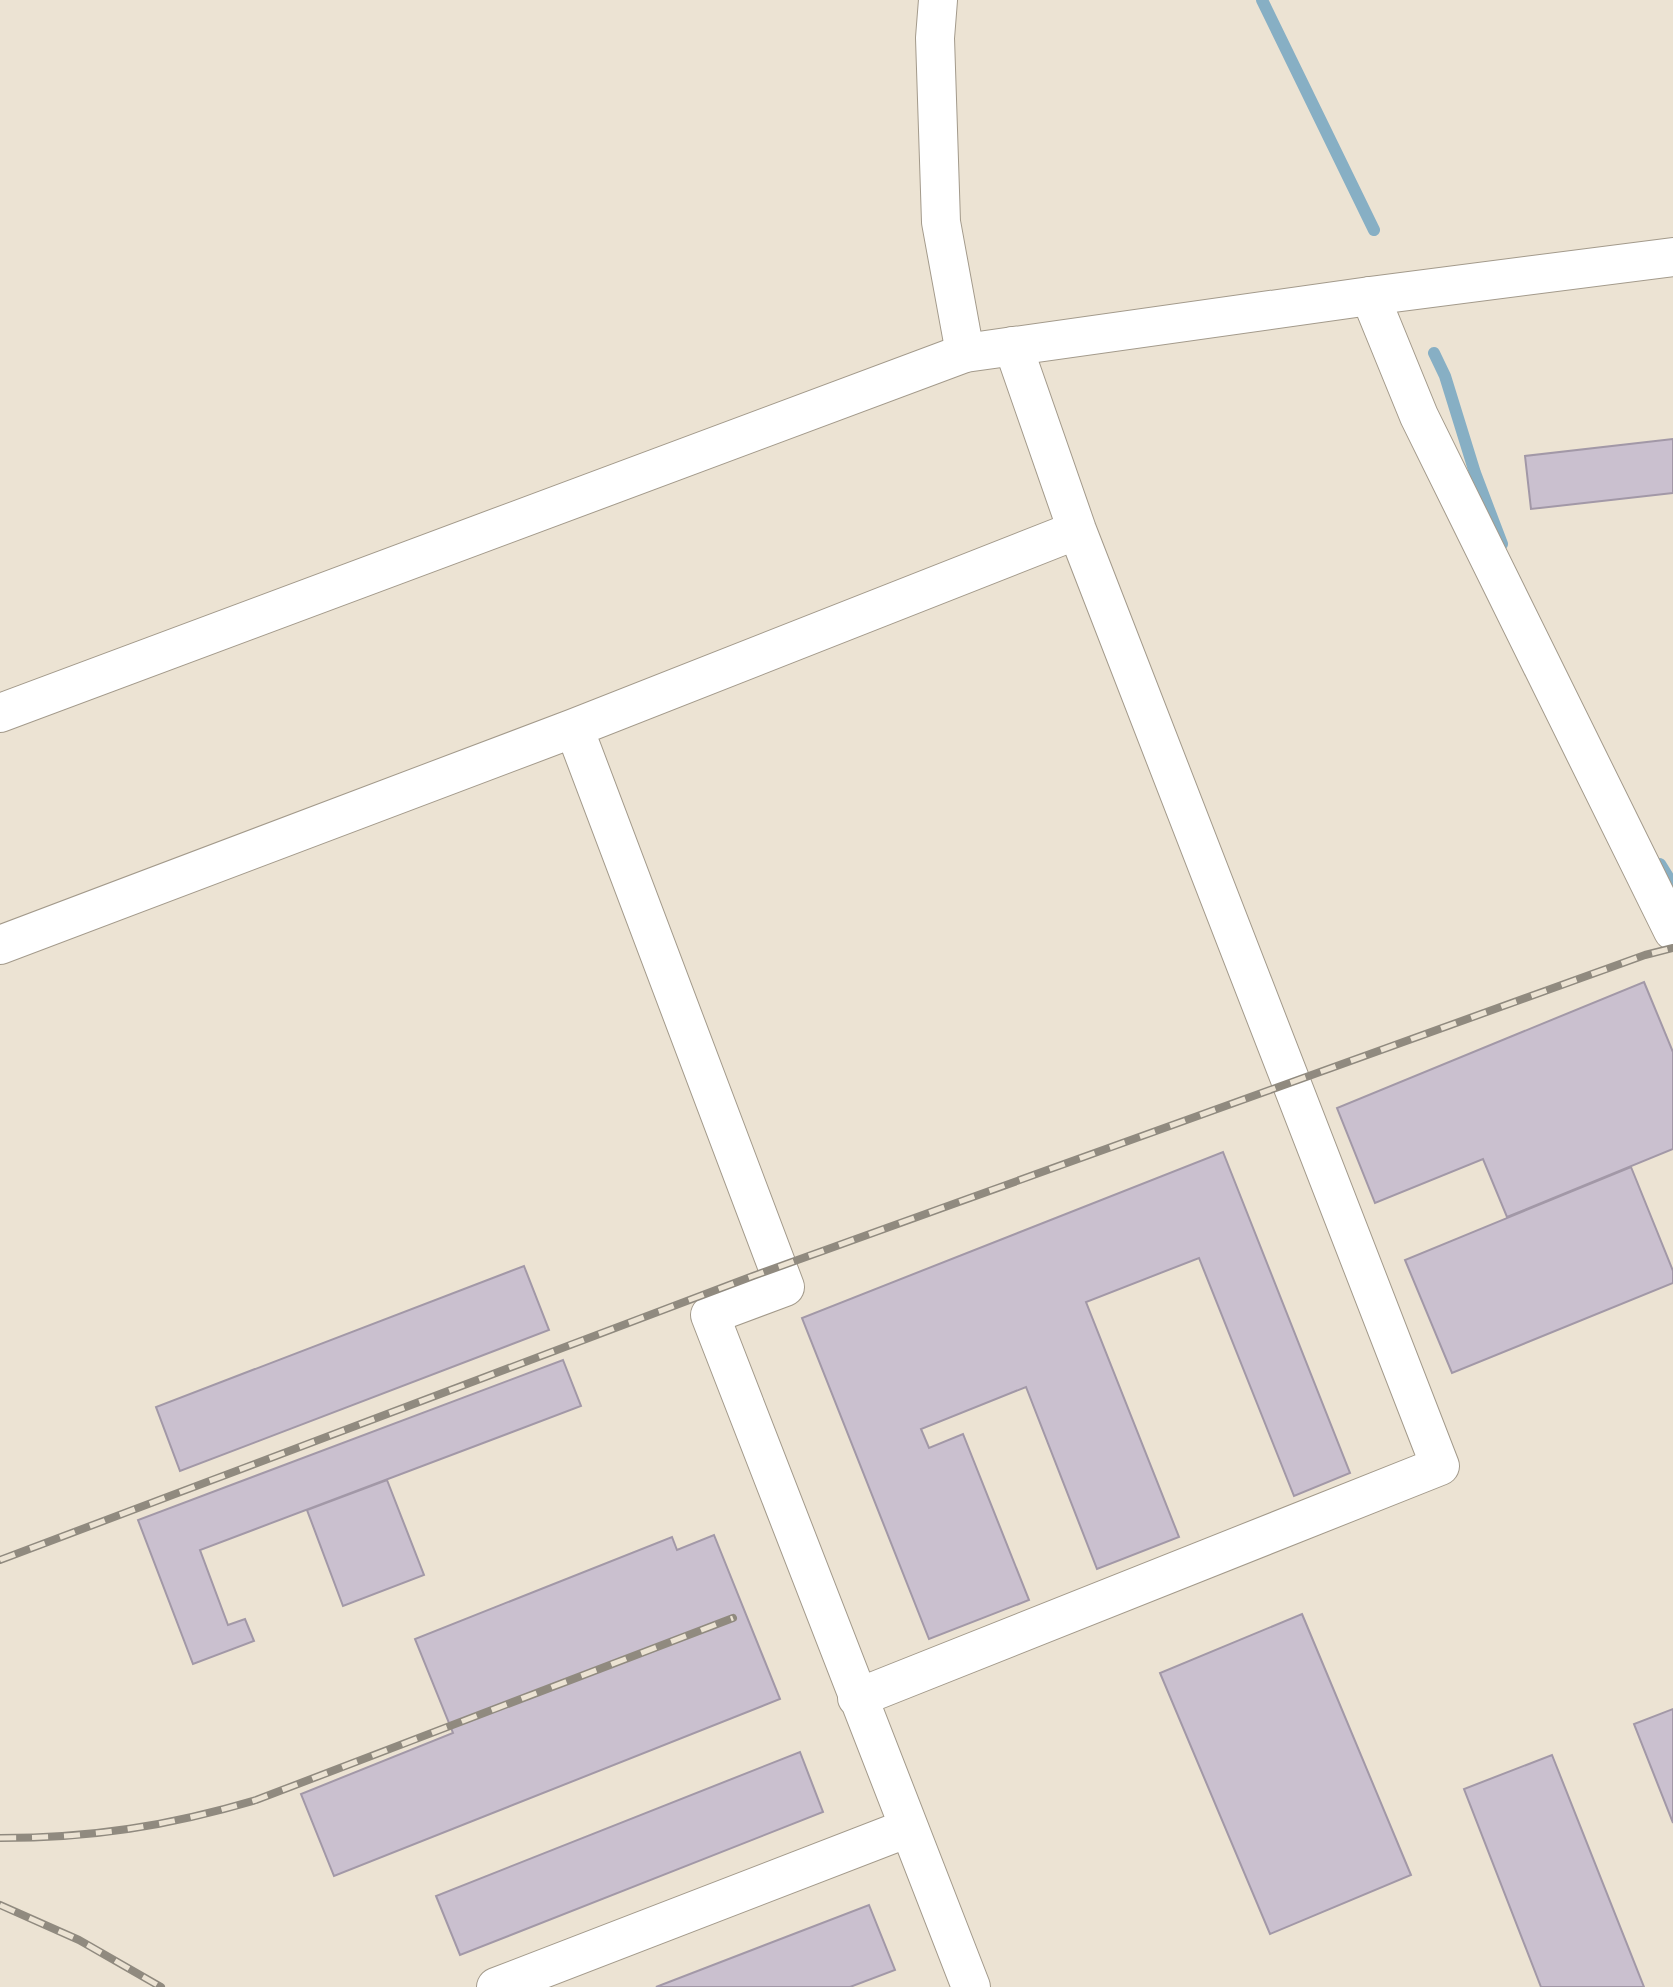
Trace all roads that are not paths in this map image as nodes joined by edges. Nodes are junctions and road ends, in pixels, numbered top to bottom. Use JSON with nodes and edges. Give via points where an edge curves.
{"nodes":[{"id":1,"x":939,"y":0,"type":"edge"},
{"id":2,"x":1673,"y":257,"type":"edge"},
{"id":3,"x":1370,"y":296,"type":"junction"},
{"id":4,"x":1013,"y":346,"type":"junction"},
{"id":5,"x":965,"y":353,"type":"junction"},
{"id":6,"x":1077,"y":530,"type":"junction"},
{"id":7,"x":0,"y":713,"type":"edge"},
{"id":8,"x":574,"y":728,"type":"junction"},
{"id":9,"x":1673,"y":931,"type":"edge"},
{"id":10,"x":0,"y":944,"type":"edge"},
{"id":11,"x":857,"y":1698,"type":"junction"},
{"id":12,"x":908,"y":1828,"type":"junction"},
{"id":13,"x":496,"y":1987,"type":"edge"},
{"id":14,"x":971,"y":1987,"type":"edge"}],
"edges":[{"from":1,"to":5,"type":"main road","via":[[935,38],[940,222]]},
{"from":2,"to":3,"type":"main road"},
{"from":3,"to":4,"type":"main road"},
{"from":3,"to":9,"type":"main road","via":[[1419,416]]},
{"from":4,"to":5,"type":"main road"},
{"from":4,"to":6,"type":"main road"},
{"from":5,"to":7,"type":"main road"},
{"from":6,"to":8,"type":"main road"},
{"from":6,"to":11,"type":"main road","via":[[1440,1466]]},
{"from":8,"to":10,"type":"main road"},
{"from":8,"to":11,"type":"main road","via":[[785,1287],[710,1315]]},
{"from":11,"to":12,"type":"main road"},
{"from":12,"to":13,"type":"main road"},
{"from":12,"to":14,"type":"main road"}]}
